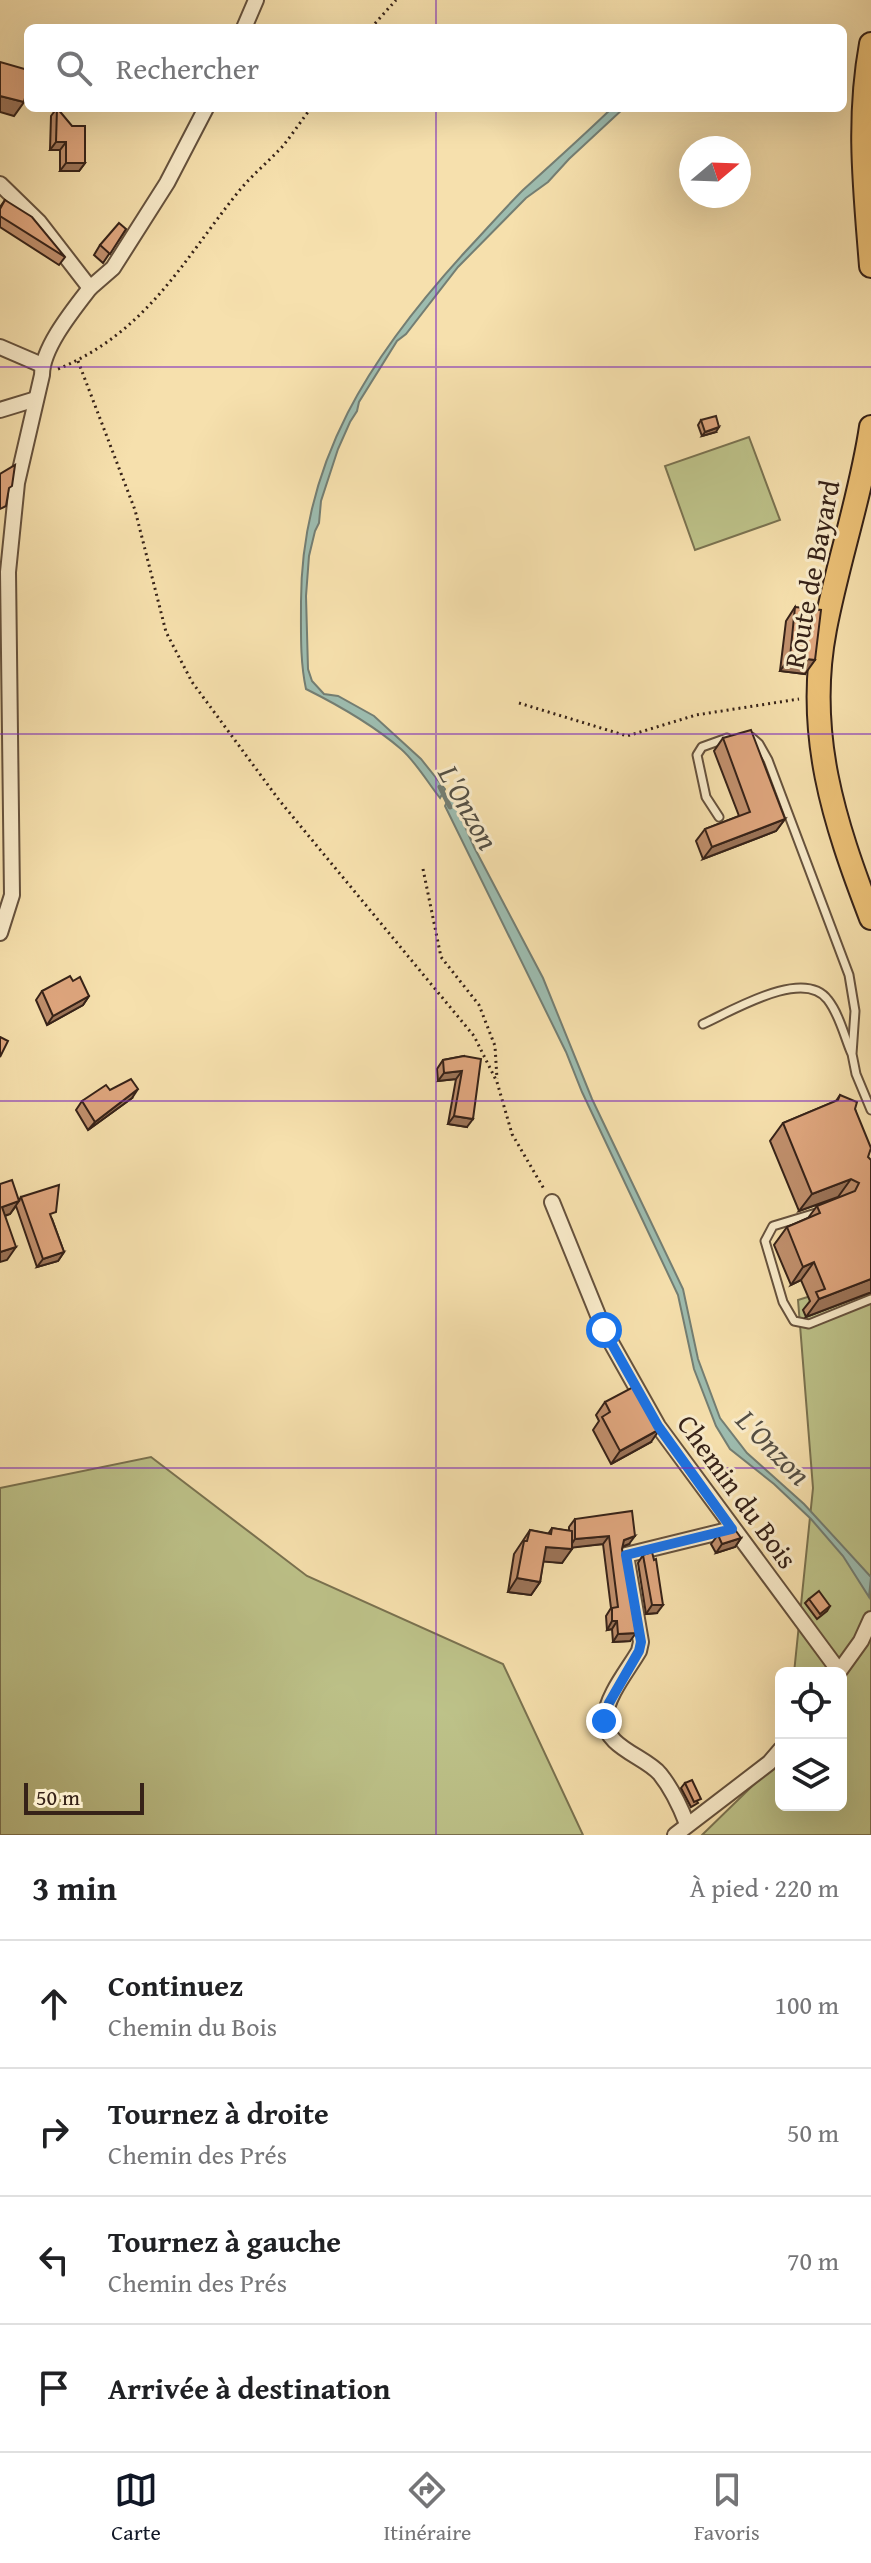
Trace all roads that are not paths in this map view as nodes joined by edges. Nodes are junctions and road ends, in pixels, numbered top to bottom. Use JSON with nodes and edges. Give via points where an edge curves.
{"nodes":[{"id":1,"x":256,"y":0,"type":"edge"},
{"id":2,"x":246,"y":24,"type":"edge"},
{"id":3,"x":871,"y":44,"type":"edge"},
{"id":4,"x":204,"y":112,"type":"edge"},
{"id":5,"x":0,"y":184,"type":"edge"},
{"id":6,"x":871,"y":266,"type":"edge"},
{"id":7,"x":90,"y":288,"type":"junction"},
{"id":8,"x":0,"y":347,"type":"edge"},
{"id":9,"x":42,"y":370,"type":"junction"},
{"id":10,"x":36,"y":399,"type":"junction"},
{"id":11,"x":0,"y":410,"type":"edge"},
{"id":12,"x":870,"y":435,"type":"edge"},
{"id":13,"x":719,"y":817,"type":"dead end"},
{"id":14,"x":871,"y":918,"type":"edge"},
{"id":15,"x":0,"y":933,"type":"edge"},
{"id":16,"x":703,"y":1024,"type":"dead end"},
{"id":17,"x":852,"y":1054,"type":"junction"},
{"id":18,"x":871,"y":1110,"type":"edge"},
{"id":19,"x":552,"y":1202,"type":"road end"},
{"id":20,"x":828,"y":1208,"type":"edge"},
{"id":21,"x":871,"y":1299,"type":"edge"},
{"id":22,"x":732,"y":1529,"type":"junction"},
{"id":23,"x":871,"y":1619,"type":"edge"},
{"id":24,"x":835,"y":1667,"type":"edge"},
{"id":25,"x":843,"y":1667,"type":"edge"},
{"id":26,"x":775,"y":1756,"type":"edge"},
{"id":27,"x":687,"y":1824,"type":"junction"},
{"id":28,"x":675,"y":1835,"type":"edge"}],
"edges":[{"from":1,"to":2,"type":"street"},
{"from":3,"to":6,"type":"main road","via":[[863,89],[862,152]]},
{"from":4,"to":7,"type":"street","via":[[113,268]]},
{"from":5,"to":7,"type":"street","via":[[39,222]]},
{"from":7,"to":9,"type":"street","via":[[66,319]]},
{"from":8,"to":9,"type":"street"},
{"from":9,"to":10,"type":"street"},
{"from":10,"to":11,"type":"street"},
{"from":10,"to":15,"type":"street","via":[[17,483],[8,572],[12,895]]},
{"from":12,"to":14,"type":"main road","name":"Route de Bayard","via":[[825,631],[819,696],[835,819]]},
{"from":13,"to":17,"type":"lane","via":[[706,797],[697,755],[702,747],[729,737],[750,737],[768,760],[849,975],[855,1011]]},
{"from":16,"to":17,"type":"lane","via":[[777,992],[817,989],[829,1001]]},
{"from":17,"to":18,"type":"lane"},
{"from":19,"to":22,"type":"street","name":"Chemin du Bois","via":[[604,1330],[658,1426]]},
{"from":20,"to":21,"type":"lane","via":[[773,1226],[765,1241],[783,1302],[794,1321],[809,1324]]},
{"from":22,"to":24,"type":"street","name":"Chemin du Bois"},
{"from":22,"to":27,"type":"street","via":[[626,1555],[641,1642],[604,1721],[623,1748],[659,1772]]},
{"from":23,"to":25,"type":"street"},
{"from":26,"to":27,"type":"street"},
{"from":27,"to":28,"type":"street"}]}
